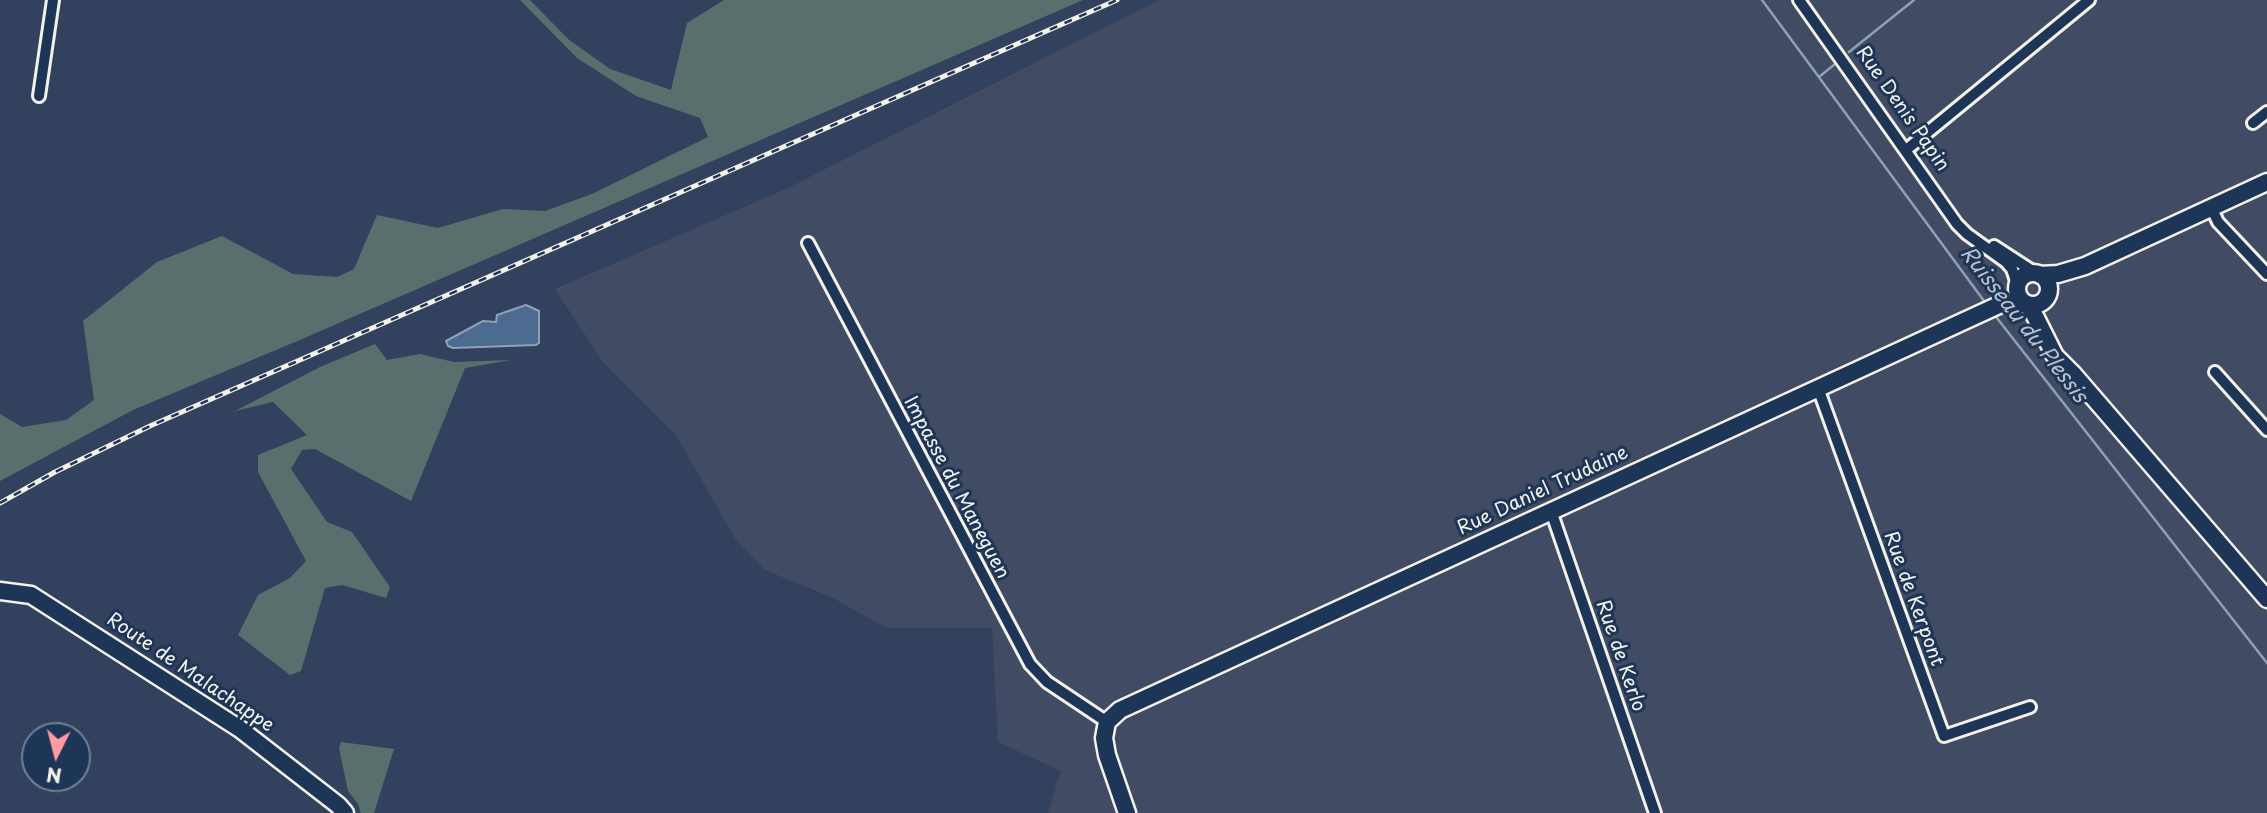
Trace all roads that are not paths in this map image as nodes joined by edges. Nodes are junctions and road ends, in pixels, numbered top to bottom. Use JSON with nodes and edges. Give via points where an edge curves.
{"nodes":[{"id":1,"x":52,"y":0,"type":"edge"},
{"id":2,"x":1799,"y":0,"type":"edge"},
{"id":3,"x":2089,"y":0,"type":"edge"},
{"id":4,"x":39,"y":96,"type":"dead end"},
{"id":5,"x":2267,"y":112,"type":"edge"},
{"id":6,"x":2253,"y":123,"type":"dead end"},
{"id":7,"x":1906,"y":150,"type":"junction"},
{"id":8,"x":2267,"y":182,"type":"edge"},
{"id":9,"x":2211,"y":207,"type":"junction"},
{"id":10,"x":1975,"y":240,"type":"junction"},
{"id":11,"x":808,"y":243,"type":"dead end"},
{"id":12,"x":2085,"y":266,"type":"junction"},
{"id":13,"x":2267,"y":274,"type":"edge"},
{"id":14,"x":2038,"y":275,"type":"junction"},
{"id":15,"x":2021,"y":295,"type":"junction"},
{"id":16,"x":2046,"y":297,"type":"junction"},
{"id":17,"x":2215,"y":372,"type":"dead end"},
{"id":18,"x":2074,"y":374,"type":"junction"},
{"id":19,"x":1818,"y":388,"type":"junction"},
{"id":20,"x":2267,"y":430,"type":"edge"},
{"id":21,"x":1551,"y":510,"type":"junction"},
{"id":22,"x":0,"y":591,"type":"edge"},
{"id":23,"x":2267,"y":599,"type":"edge"},
{"id":24,"x":2030,"y":707,"type":"dead end"},
{"id":25,"x":1107,"y":722,"type":"junction"},
{"id":26,"x":345,"y":813,"type":"edge"},
{"id":27,"x":1128,"y":813,"type":"edge"},
{"id":28,"x":1655,"y":813,"type":"edge"}],
"edges":[{"from":1,"to":4,"type":"street"},
{"from":2,"to":7,"type":"street","name":"Rue Denis Papin"},
{"from":3,"to":7,"type":"street"},
{"from":5,"to":6,"type":"street"},
{"from":7,"to":10,"type":"street","name":"Rue Denis Papin","via":[[1957,223]]},
{"from":8,"to":9,"type":"street"},
{"from":9,"to":12,"type":"street"},
{"from":9,"to":13,"type":"street","via":[[2218,222]]},
{"from":10,"to":14,"type":"street","name":"Rue Denis Papin","via":[[2001,250]]},
{"from":10,"to":15,"type":"street","name":"Rue Denis Papin","via":[[2012,269]]},
{"from":11,"to":25,"type":"street","name":"Impasse du Maneguen","via":[[1030,664],[1047,682]]},
{"from":12,"to":14,"type":"street"},
{"from":12,"to":16,"type":"street"},
{"from":14,"to":15,"type":"street","via":[[2023,276]]},
{"from":14,"to":16,"type":"street","via":[[2047,282]]},
{"from":15,"to":16,"type":"street","via":[[2036,305]]},
{"from":15,"to":18,"type":"street","name":"Rue Denis Papin","via":[[2054,356]]},
{"from":15,"to":19,"type":"street","name":"Rue Daniel Trudaine"},
{"from":16,"to":18,"type":"street","name":"Rue Denis Papin","via":[[2052,335]]},
{"from":17,"to":20,"type":"street"},
{"from":18,"to":23,"type":"street","name":"Rue Denis Papin"},
{"from":19,"to":21,"type":"street","name":"Rue Daniel Trudaine"},
{"from":19,"to":24,"type":"street","name":"Rue de Kerpont","via":[[1944,736]]},
{"from":21,"to":25,"type":"street","name":"Rue Daniel Trudaine","via":[[1120,710]]},
{"from":21,"to":28,"type":"street","name":"Rue de Kerlo"},
{"from":22,"to":26,"type":"street","name":"Route de Malachappe","via":[[31,595],[240,729]]},
{"from":25,"to":27,"type":"street","via":[[1107,755]]}]}
